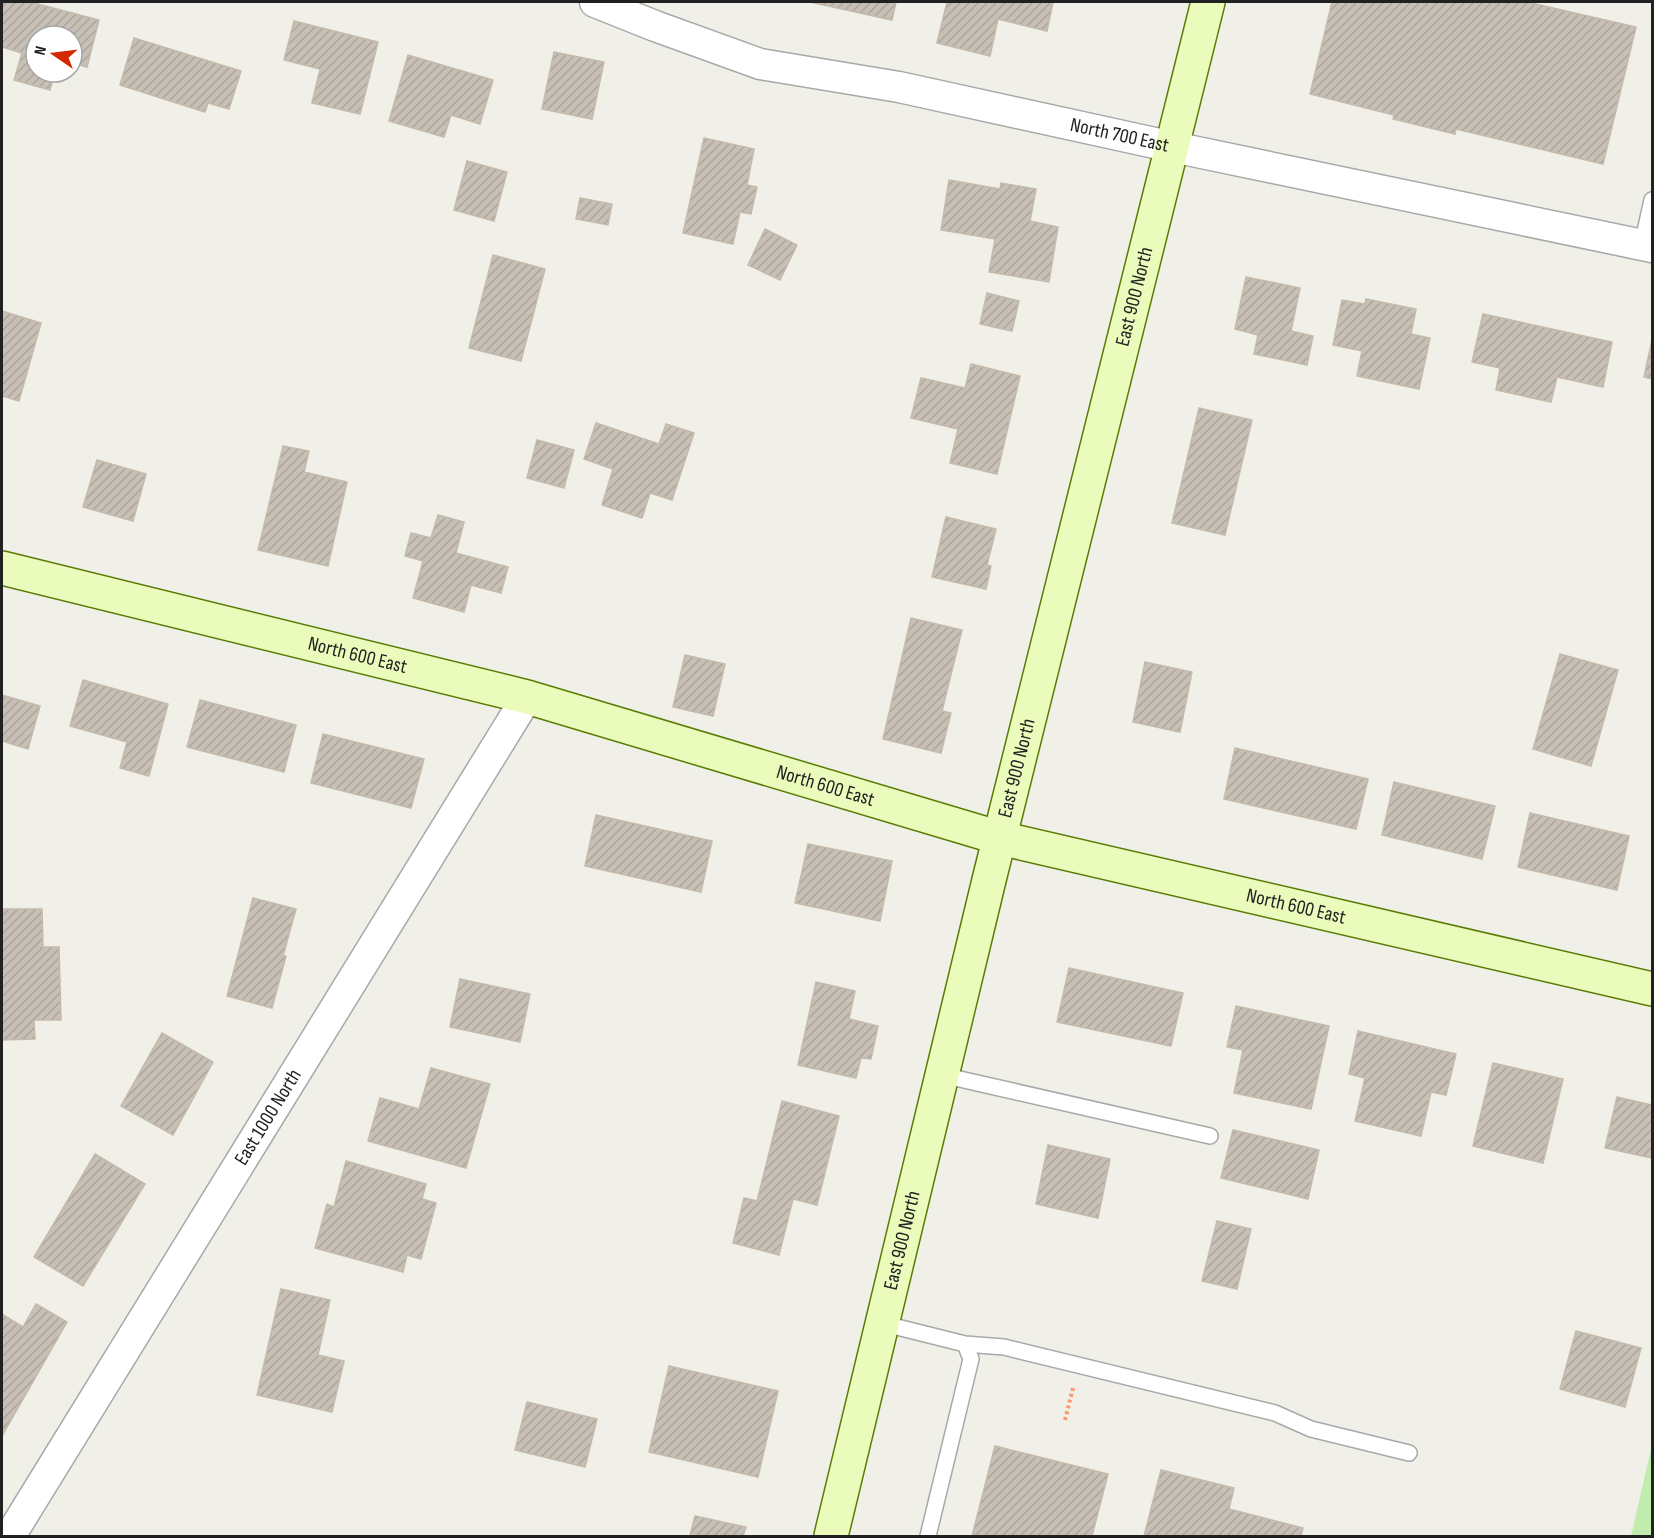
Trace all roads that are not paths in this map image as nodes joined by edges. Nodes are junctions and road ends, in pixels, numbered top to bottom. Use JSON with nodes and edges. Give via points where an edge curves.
{"nodes":[{"id":1,"x":595,"y":2,"type":"edge"},
{"id":2,"x":1208,"y":2,"type":"edge"},
{"id":3,"x":625,"y":7,"type":"edge"},
{"id":4,"x":1173,"y":147,"type":"junction"},
{"id":5,"x":1653,"y":200,"type":"edge"},
{"id":6,"x":1647,"y":246,"type":"edge"},
{"id":7,"x":2,"y":567,"type":"edge"},
{"id":8,"x":527,"y":697,"type":"junction"},
{"id":9,"x":1000,"y":838,"type":"junction"},
{"id":10,"x":1653,"y":989,"type":"edge"},
{"id":11,"x":942,"y":1075,"type":"junction"},
{"id":12,"x":1210,"y":1136,"type":"dead end"},
{"id":13,"x":881,"y":1323,"type":"junction"},
{"id":14,"x":965,"y":1344,"type":"junction"},
{"id":15,"x":1409,"y":1453,"type":"dead end"},
{"id":16,"x":9,"y":1530,"type":"edge"},
{"id":17,"x":831,"y":1536,"type":"edge"},
{"id":18,"x":928,"y":1536,"type":"edge"}],
"edges":[{"from":1,"to":3,"type":"street","name":"North 700 East"},
{"from":2,"to":4,"type":"street","name":"East 900 North"},
{"from":3,"to":4,"type":"street","name":"North 700 East","via":[[760,64],[899,87]]},
{"from":4,"to":6,"type":"street","name":"North 700 East"},
{"from":4,"to":9,"type":"street","name":"East 900 North"},
{"from":5,"to":6,"type":"lane"},
{"from":7,"to":8,"type":"street","name":"North 600 East"},
{"from":8,"to":9,"type":"street","name":"North 600 East"},
{"from":8,"to":16,"type":"street","name":"East 1000 North"},
{"from":9,"to":10,"type":"street","name":"North 600 East"},
{"from":9,"to":11,"type":"street","name":"East 900 North"},
{"from":11,"to":12,"type":"lane"},
{"from":11,"to":13,"type":"street","name":"East 900 North"},
{"from":13,"to":14,"type":"lane"},
{"from":13,"to":17,"type":"street","name":"East 900 North"},
{"from":14,"to":15,"type":"lane","via":[[1004,1347],[1263,1410],[1311,1429]]},
{"from":14,"to":18,"type":"lane","via":[[971,1359]]}]}
